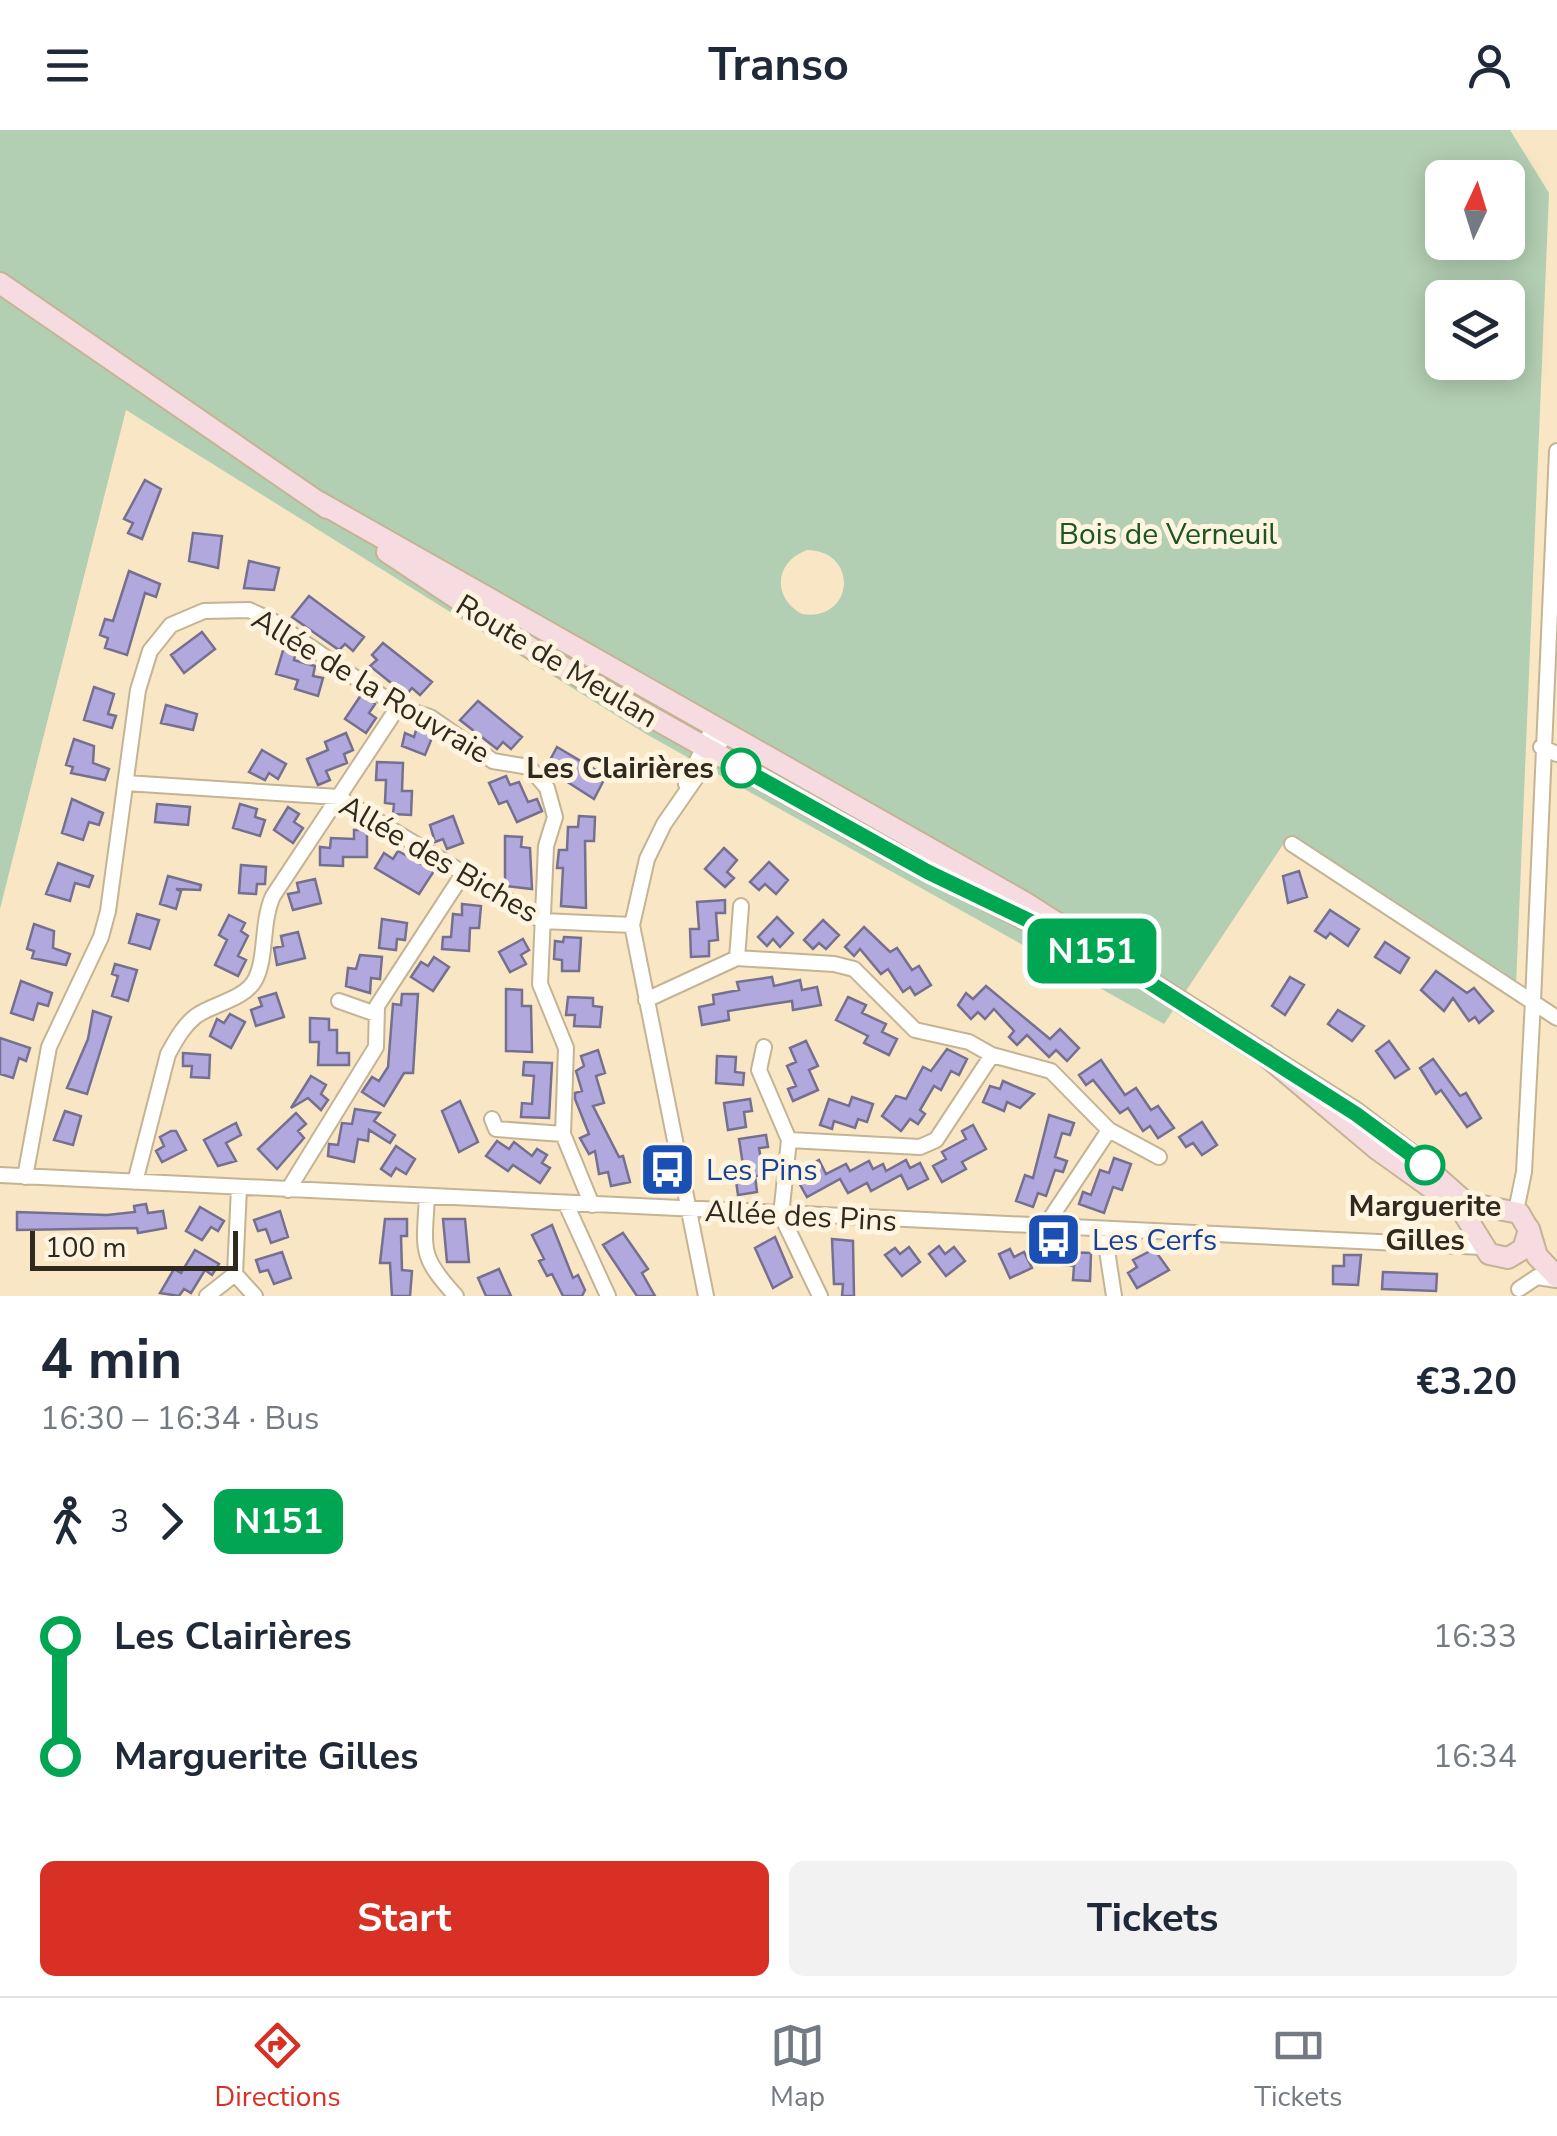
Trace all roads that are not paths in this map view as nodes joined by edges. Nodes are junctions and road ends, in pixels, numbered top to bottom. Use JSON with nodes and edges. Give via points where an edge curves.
{"nodes":[{"id":1,"x":0,"y":284,"type":"edge"},
{"id":2,"x":1557,"y":451,"type":"edge"},
{"id":3,"x":319,"y":502,"type":"junction"},
{"id":4,"x":398,"y":707,"type":"junction"},
{"id":5,"x":720,"y":729,"type":"junction"},
{"id":6,"x":1540,"y":748,"type":"junction"},
{"id":7,"x":708,"y":750,"type":"junction"},
{"id":8,"x":1557,"y":754,"type":"edge"},
{"id":9,"x":126,"y":783,"type":"junction"},
{"id":10,"x":338,"y":797,"type":"junction"},
{"id":11,"x":1292,"y":844,"type":"dead end"},
{"id":12,"x":462,"y":874,"type":"junction"},
{"id":13,"x":741,"y":906,"type":"dead end"},
{"id":14,"x":542,"y":921,"type":"junction"},
{"id":15,"x":632,"y":925,"type":"junction"},
{"id":16,"x":737,"y":958,"type":"junction"},
{"id":17,"x":1125,"y":967,"type":"junction"},
{"id":18,"x":646,"y":1000,"type":"junction"},
{"id":19,"x":339,"y":1001,"type":"dead end"},
{"id":20,"x":1533,"y":1001,"type":"junction"},
{"id":21,"x":376,"y":1014,"type":"junction"},
{"id":22,"x":1557,"y":1018,"type":"edge"},
{"id":23,"x":764,"y":1047,"type":"dead end"},
{"id":24,"x":1264,"y":1054,"type":"junction"},
{"id":25,"x":992,"y":1055,"type":"junction"},
{"id":26,"x":492,"y":1119,"type":"dead end"},
{"id":27,"x":1109,"y":1130,"type":"junction"},
{"id":28,"x":562,"y":1134,"type":"junction"},
{"id":29,"x":789,"y":1140,"type":"junction"},
{"id":30,"x":1160,"y":1157,"type":"dead end"},
{"id":31,"x":0,"y":1175,"type":"edge"},
{"id":32,"x":25,"y":1176,"type":"junction"},
{"id":33,"x":135,"y":1182,"type":"junction"},
{"id":34,"x":239,"y":1188,"type":"junction"},
{"id":35,"x":288,"y":1190,"type":"junction"},
{"id":36,"x":427,"y":1197,"type":"junction"},
{"id":37,"x":566,"y":1204,"type":"junction"},
{"id":38,"x":592,"y":1206,"type":"junction"},
{"id":39,"x":689,"y":1211,"type":"junction"},
{"id":40,"x":781,"y":1215,"type":"junction"},
{"id":41,"x":1513,"y":1216,"type":"junction"},
{"id":42,"x":1051,"y":1228,"type":"junction"},
{"id":43,"x":1104,"y":1231,"type":"junction"},
{"id":44,"x":1480,"y":1242,"type":"junction"},
{"id":45,"x":1511,"y":1257,"type":"junction"},
{"id":46,"x":235,"y":1274,"type":"junction"},
{"id":47,"x":1552,"y":1274,"type":"edge"},
{"id":48,"x":1519,"y":1292,"type":"edge"},
{"id":49,"x":207,"y":1296,"type":"edge"},
{"id":50,"x":256,"y":1296,"type":"edge"},
{"id":51,"x":456,"y":1296,"type":"edge"},
{"id":52,"x":608,"y":1296,"type":"edge"},
{"id":53,"x":706,"y":1296,"type":"edge"},
{"id":54,"x":820,"y":1296,"type":"edge"},
{"id":55,"x":1114,"y":1296,"type":"edge"}],
"edges":[{"from":1,"to":3,"type":"main road","name":"Route de Meulan"},
{"from":2,"to":6,"type":"street"},
{"from":3,"to":5,"type":"main road","name":"Route de Meulan"},
{"from":3,"to":7,"type":"main road","name":"Route de Meulan","via":[[506,634]]},
{"from":4,"to":9,"type":"street","name":"Allée de la Rouvraie","via":[[271,620],[249,610],[204,611],[171,625],[150,651]]},
{"from":4,"to":10,"type":"street"},
{"from":4,"to":14,"type":"street","name":"Allée de la Rouvraie","via":[[430,716],[493,761],[529,767],[547,788],[554,817]]},
{"from":5,"to":7,"type":"street"},
{"from":5,"to":17,"type":"main road","name":"Route de Meulan","via":[[950,858]]},
{"from":6,"to":8,"type":"street"},
{"from":6,"to":20,"type":"street"},
{"from":7,"to":15,"type":"street","via":[[648,859]]},
{"from":7,"to":17,"type":"main road","name":"Route de Meulan","via":[[928,872]]},
{"from":9,"to":10,"type":"street","name":"Allée des Biches"},
{"from":9,"to":32,"type":"street","name":"Allée de la Rouvraie","via":[[108,910],[48,1047]]},
{"from":10,"to":12,"type":"street","name":"Allée des Biches"},
{"from":10,"to":33,"type":"street","via":[[273,896],[255,980],[192,1019],[173,1045]]},
{"from":11,"to":20,"type":"street"},
{"from":12,"to":14,"type":"street","name":"Allée des Biches"},
{"from":12,"to":21,"type":"street"},
{"from":13,"to":16,"type":"street"},
{"from":14,"to":15,"type":"street","name":"Allée des Biches"},
{"from":14,"to":28,"type":"street","name":"Allée de la Rouvraie","via":[[540,984],[566,1048]]},
{"from":15,"to":18,"type":"street"},
{"from":16,"to":18,"type":"street"},
{"from":16,"to":25,"type":"street","via":[[854,969],[915,1030],[969,1042]]},
{"from":17,"to":24,"type":"main road","name":"Route de Meulan"},
{"from":18,"to":39,"type":"street"},
{"from":19,"to":21,"type":"street"},
{"from":20,"to":22,"type":"street"},
{"from":20,"to":41,"type":"street","via":[[1524,1172]]},
{"from":21,"to":35,"type":"street","via":[[376,1047]]},
{"from":23,"to":29,"type":"street","via":[[759,1070]]},
{"from":24,"to":41,"type":"main road","name":"Route de Meulan","via":[[1402,1147],[1466,1203]]},
{"from":24,"to":44,"type":"main road","name":"Route de Meulan","via":[[1453,1203]]},
{"from":25,"to":27,"type":"street","via":[[1052,1072]]},
{"from":25,"to":29,"type":"street","via":[[936,1140],[920,1148]]},
{"from":26,"to":28,"type":"street","via":[[496,1130]]},
{"from":27,"to":30,"type":"street"},
{"from":27,"to":42,"type":"street","via":[[1052,1216]]},
{"from":28,"to":38,"type":"street","name":"Allée de la Rouvraie"},
{"from":29,"to":40,"type":"street"},
{"from":31,"to":32,"type":"street","name":"Allée des Pins"},
{"from":32,"to":33,"type":"street","name":"Allée des Pins"},
{"from":33,"to":34,"type":"street","name":"Allée des Pins"},
{"from":34,"to":35,"type":"street","name":"Allée des Pins"},
{"from":34,"to":46,"type":"street"},
{"from":35,"to":36,"type":"street","name":"Allée des Pins"},
{"from":36,"to":37,"type":"street","name":"Allée des Pins"},
{"from":36,"to":51,"type":"street","via":[[428,1266]]},
{"from":37,"to":38,"type":"street","name":"Allée des Pins"},
{"from":37,"to":52,"type":"street"},
{"from":38,"to":39,"type":"street","name":"Allée des Pins"},
{"from":39,"to":40,"type":"street","name":"Allée des Pins"},
{"from":39,"to":53,"type":"street"},
{"from":40,"to":42,"type":"street","name":"Allée des Pins"},
{"from":40,"to":54,"type":"street"},
{"from":41,"to":44,"type":"main road","via":[[1480,1221]]},
{"from":41,"to":45,"type":"main road","via":[[1527,1243]]},
{"from":41,"to":47,"type":"main road"},
{"from":42,"to":43,"type":"street","name":"Allée des Pins"},
{"from":43,"to":44,"type":"street","name":"Allée des Pins"},
{"from":43,"to":55,"type":"street"},
{"from":44,"to":45,"type":"main road","via":[[1495,1257]]},
{"from":45,"to":47,"type":"main road"},
{"from":45,"to":48,"type":"street"},
{"from":46,"to":49,"type":"street"},
{"from":46,"to":50,"type":"street"},
{"from":47,"to":48,"type":"street"}]}
